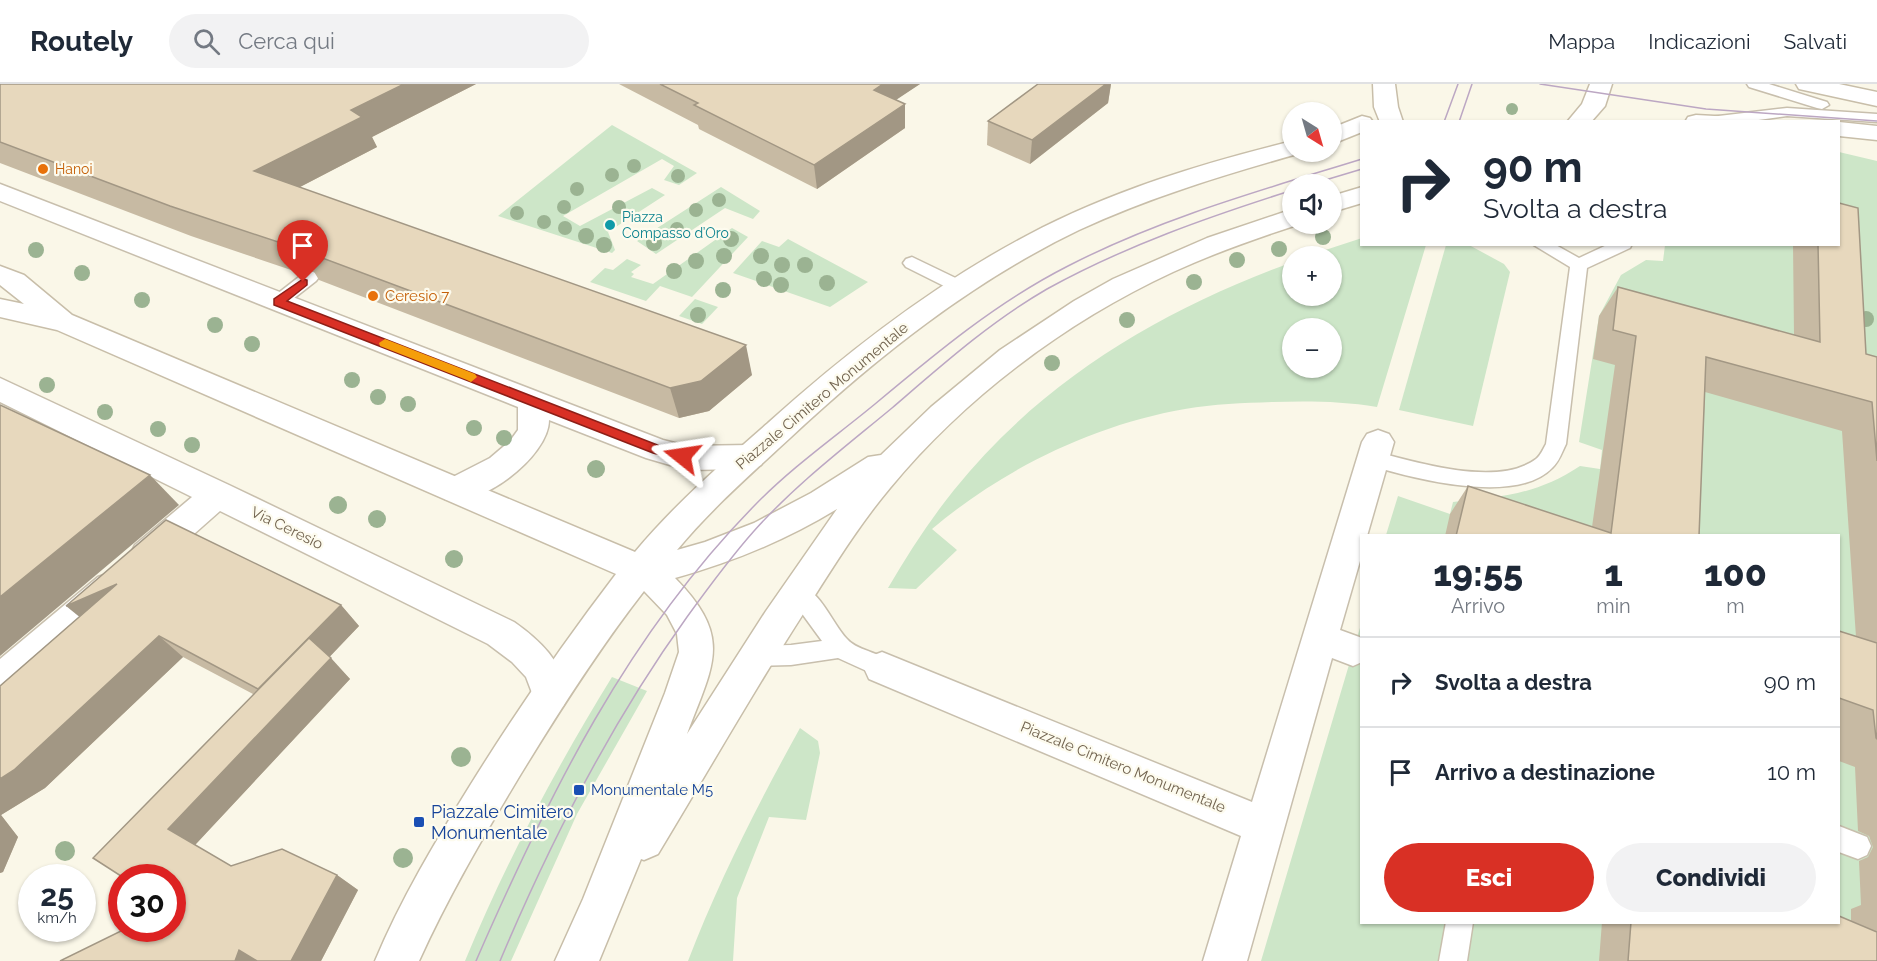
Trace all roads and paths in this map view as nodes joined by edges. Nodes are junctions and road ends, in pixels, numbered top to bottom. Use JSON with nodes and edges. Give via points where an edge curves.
{"nodes":[{"id":1,"x":1601,"y":84,"type":"edge"},
{"id":2,"x":1754,"y":84,"type":"edge"},
{"id":3,"x":1807,"y":84,"type":"edge"},
{"id":4,"x":1384,"y":91,"type":"edge"},
{"id":5,"x":1874,"y":116,"type":"edge"},
{"id":6,"x":1365,"y":120,"type":"edge"},
{"id":7,"x":1391,"y":120,"type":"edge"},
{"id":8,"x":1580,"y":120,"type":"edge"},
{"id":9,"x":1719,"y":120,"type":"edge"},
{"id":10,"x":1360,"y":123,"type":"edge"},
{"id":11,"x":1840,"y":129,"type":"edge"},
{"id":12,"x":1342,"y":132,"type":"edge"},
{"id":13,"x":1282,"y":151,"type":"edge"},
{"id":14,"x":1360,"y":196,"type":"edge"},
{"id":15,"x":1342,"y":201,"type":"edge"},
{"id":16,"x":4,"y":203,"type":"edge"},
{"id":17,"x":1282,"y":221,"type":"edge"},
{"id":18,"x":1544,"y":246,"type":"edge"},
{"id":19,"x":1620,"y":246,"type":"edge"},
{"id":20,"x":912,"y":263,"type":"dead end"},
{"id":21,"x":1579,"y":265,"type":"junction"},
{"id":22,"x":0,"y":275,"type":"edge"},
{"id":23,"x":310,"y":277,"type":"edge"},
{"id":24,"x":960,"y":286,"type":"junction"},
{"id":25,"x":278,"y":302,"type":"junction"},
{"id":26,"x":0,"y":308,"type":"edge"},
{"id":27,"x":64,"y":322,"type":"junction"},
{"id":28,"x":0,"y":389,"type":"edge"},
{"id":29,"x":532,"y":401,"type":"junction"},
{"id":30,"x":908,"y":447,"type":"junction"},
{"id":31,"x":1385,"y":456,"type":"joint"},
{"id":32,"x":750,"y":457,"type":"junction"},
{"id":33,"x":456,"y":490,"type":"junction"},
{"id":34,"x":218,"y":494,"type":"junction"},
{"id":35,"x":1369,"y":534,"type":"edge"},
{"id":36,"x":640,"y":570,"type":"junction"},
{"id":37,"x":1360,"y":575,"type":"edge"},
{"id":38,"x":798,"y":593,"type":"junction"},
{"id":39,"x":1345,"y":647,"type":"edge"},
{"id":40,"x":840,"y":648,"type":"junction"},
{"id":41,"x":756,"y":656,"type":"junction"},
{"id":42,"x":882,"y":668,"type":"joint"},
{"id":43,"x":0,"y":682,"type":"edge"},
{"id":44,"x":550,"y":694,"type":"junction"},
{"id":45,"x":1264,"y":826,"type":"junction"},
{"id":46,"x":600,"y":911,"type":"junction"},
{"id":47,"x":1460,"y":924,"type":"edge"},
{"id":48,"x":397,"y":961,"type":"edge"},
{"id":49,"x":577,"y":961,"type":"edge"},
{"id":50,"x":1225,"y":961,"type":"edge"},
{"id":51,"x":1453,"y":961,"type":"edge"}],
"edges":[{"from":1,"to":8,"type":"main road","via":[[1593,106]]},
{"from":2,"to":5,"type":"lane"},
{"from":3,"to":5,"type":"main road"},
{"from":4,"to":6,"type":"main road","via":[[1378,109]]},
{"from":4,"to":7,"type":"main road"},
{"from":5,"to":9,"type":"lane","via":[[1787,112]]},
{"from":5,"to":11,"type":"main road"},
{"from":10,"to":12,"type":"main road"},
{"from":13,"to":24,"type":"main road","name":"Piazzale Cimitero Monumentale","via":[[1206,172],[1121,203],[1037,241]]},
{"from":14,"to":15,"type":"main road"},
{"from":16,"to":25,"type":"main road","via":[[51,213]]},
{"from":17,"to":30,"type":"main road","via":[[1148,273],[1072,315],[993,370]]},
{"from":18,"to":21,"type":"lane"},
{"from":19,"to":21,"type":"lane"},
{"from":20,"to":24,"type":"lane"},
{"from":21,"to":31,"type":"lane","via":[[1556,444],[1545,464],[1517,477],[1463,479]]},
{"from":22,"to":27,"type":"main road","via":[[14,281]]},
{"from":23,"to":25,"type":"lane"},
{"from":24,"to":32,"type":"main road","name":"Piazzale Cimitero Monumentale","via":[[867,355]]},
{"from":25,"to":29,"type":"main road"},
{"from":26,"to":27,"type":"main road"},
{"from":27,"to":33,"type":"main road"},
{"from":28,"to":34,"type":"main road","name":"Via Ceresio"},
{"from":29,"to":32,"type":"main road","via":[[670,454],[710,459]]},
{"from":29,"to":33,"type":"main road","via":[[533,424],[526,442],[495,470]]},
{"from":30,"to":36,"type":"main road","via":[[804,513],[751,540],[693,561]]},
{"from":30,"to":38,"type":"main road","via":[[858,506]]},
{"from":31,"to":35,"type":"main road"},
{"from":32,"to":36,"type":"main road","name":"Piazzale Cimitero Monumentale","via":[[694,509]]},
{"from":33,"to":36,"type":"main road"},
{"from":34,"to":43,"type":"main road"},
{"from":34,"to":44,"type":"main road","name":"Via Ceresio","via":[[501,633],[540,667]]},
{"from":36,"to":44,"type":"main road","name":"Piazzale Cimitero Monumentale"},
{"from":36,"to":46,"type":"main road","via":[[679,605],[695,632],[697,652]]},
{"from":37,"to":39,"type":"main road"},
{"from":38,"to":40,"type":"lane"},
{"from":38,"to":41,"type":"main road"},
{"from":39,"to":45,"type":"main road"},
{"from":40,"to":41,"type":"lane"},
{"from":40,"to":42,"type":"lane"},
{"from":41,"to":46,"type":"main road"},
{"from":42,"to":45,"type":"main road","name":"Piazzale Cimitero Monumentale"},
{"from":44,"to":48,"type":"main road","name":"Piazzale Cimitero Monumentale","via":[[444,867]]},
{"from":45,"to":50,"type":"main road"},
{"from":46,"to":49,"type":"main road"},
{"from":47,"to":51,"type":"lane"}]}
